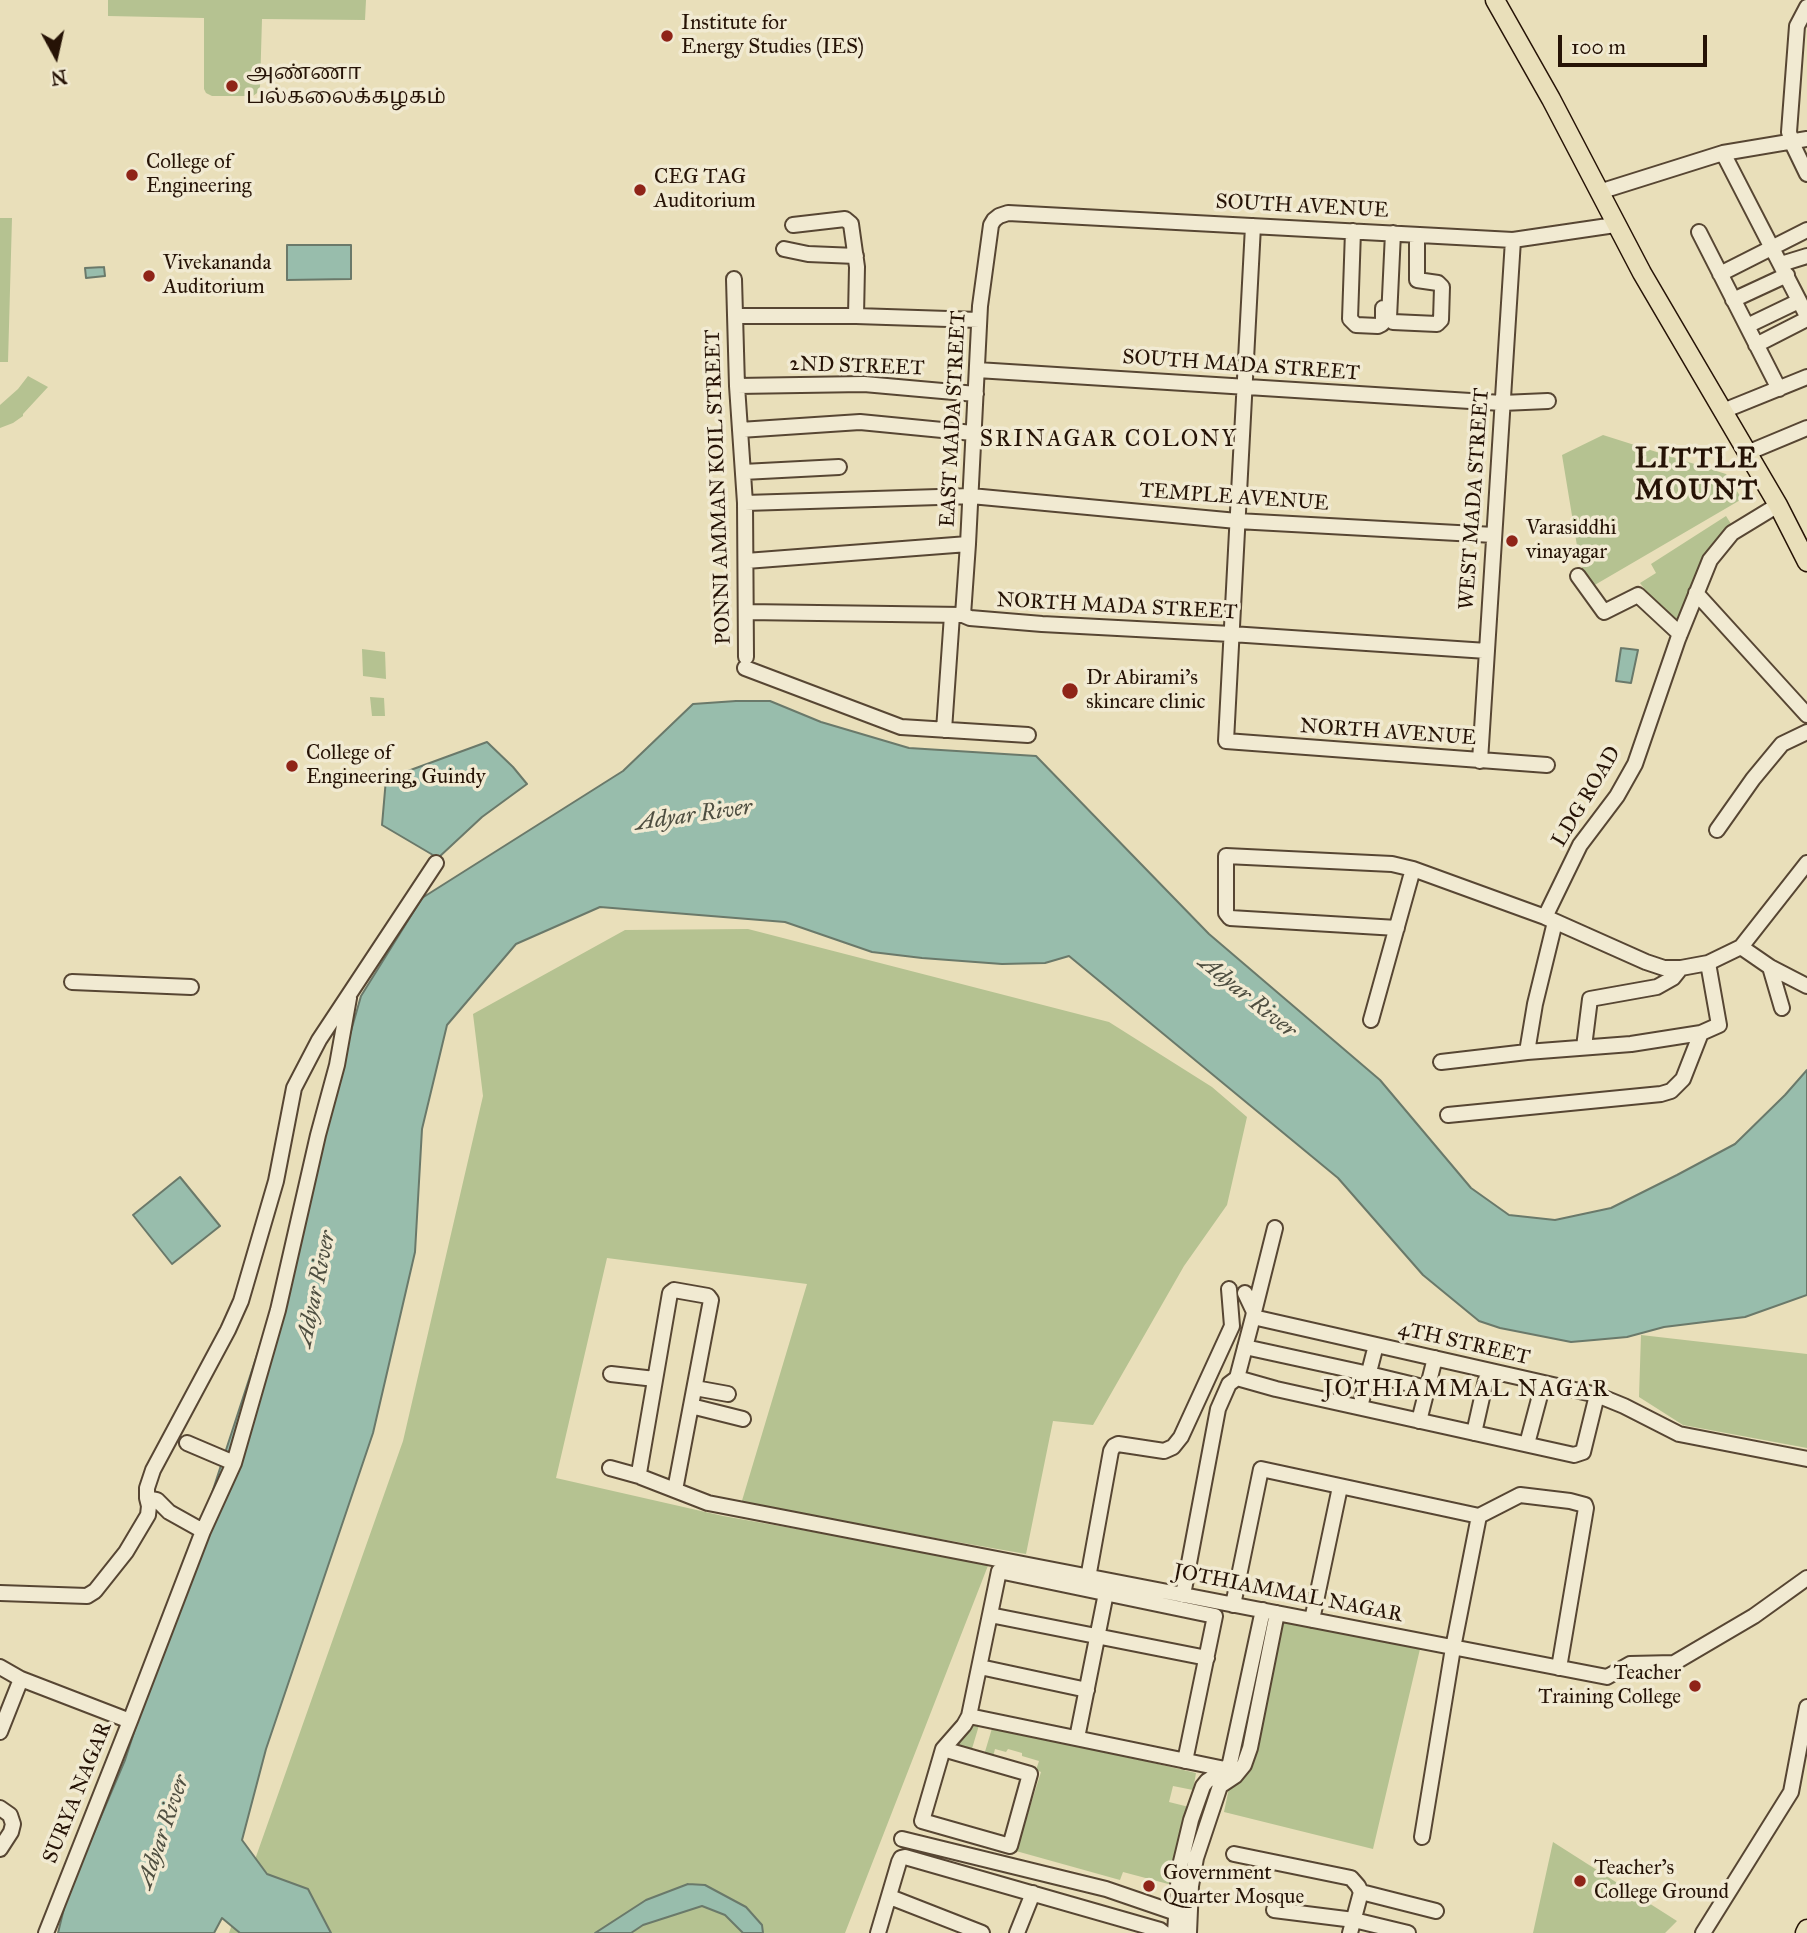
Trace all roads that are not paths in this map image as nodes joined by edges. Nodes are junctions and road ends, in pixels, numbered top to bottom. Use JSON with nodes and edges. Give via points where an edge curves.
{"nodes":[{"id":1,"x":1495,"y":0,"type":"edge"},
{"id":2,"x":1807,"y":7,"type":"edge"},
{"id":3,"x":1802,"y":27,"type":"edge"},
{"id":4,"x":1807,"y":139,"type":"edge"},
{"id":5,"x":1792,"y":143,"type":"junction"},
{"id":6,"x":1723,"y":153,"type":"junction"},
{"id":7,"x":1807,"y":174,"type":"edge"},
{"id":8,"x":1599,"y":192,"type":"junction"},
{"id":9,"x":793,"y":225,"type":"dead end"},
{"id":10,"x":991,"y":225,"type":"joint"},
{"id":11,"x":1615,"y":225,"type":"junction"},
{"id":12,"x":1253,"y":226,"type":"junction"},
{"id":13,"x":1807,"y":230,"type":"edge"},
{"id":14,"x":1353,"y":231,"type":"junction"},
{"id":15,"x":1699,"y":232,"type":"dead end"},
{"id":16,"x":1390,"y":237,"type":"junction"},
{"id":17,"x":1417,"y":240,"type":"junction"},
{"id":18,"x":1513,"y":240,"type":"junction"},
{"id":19,"x":1772,"y":248,"type":"junction"},
{"id":20,"x":784,"y":249,"type":"dead end"},
{"id":21,"x":856,"y":256,"type":"junction"},
{"id":22,"x":1807,"y":256,"type":"edge"},
{"id":23,"x":1784,"y":270,"type":"junction"},
{"id":24,"x":1720,"y":274,"type":"junction"},
{"id":25,"x":734,"y":279,"type":"dead end"},
{"id":26,"x":1801,"y":296,"type":"edge"},
{"id":27,"x":1733,"y":300,"type":"junction"},
{"id":28,"x":735,"y":316,"type":"junction"},
{"id":29,"x":856,"y":316,"type":"junction"},
{"id":30,"x":1807,"y":318,"type":"edge"},
{"id":31,"x":979,"y":320,"type":"junction"},
{"id":32,"x":1747,"y":326,"type":"junction"},
{"id":33,"x":1756,"y":345,"type":"junction"},
{"id":34,"x":977,"y":370,"type":"junction"},
{"id":35,"x":1807,"y":377,"type":"edge"},
{"id":36,"x":737,"y":386,"type":"junction"},
{"id":37,"x":1244,"y":387,"type":"junction"},
{"id":38,"x":1779,"y":389,"type":"junction"},
{"id":39,"x":976,"y":394,"type":"junction"},
{"id":40,"x":1548,"y":401,"type":"dead end"},
{"id":41,"x":1502,"y":403,"type":"junction"},
{"id":42,"x":1723,"y":411,"type":"junction"},
{"id":43,"x":1807,"y":428,"type":"edge"},
{"id":44,"x":740,"y":430,"type":"junction"},
{"id":45,"x":973,"y":433,"type":"junction"},
{"id":46,"x":1747,"y":453,"type":"junction"},
{"id":47,"x":839,"y":467,"type":"dead end"},
{"id":48,"x":743,"y":472,"type":"junction"},
{"id":49,"x":971,"y":496,"type":"junction"},
{"id":50,"x":745,"y":503,"type":"junction"},
{"id":51,"x":1778,"y":505,"type":"junction"},
{"id":52,"x":1237,"y":521,"type":"junction"},
{"id":53,"x":1494,"y":535,"type":"junction"},
{"id":54,"x":968,"y":544,"type":"junction"},
{"id":55,"x":746,"y":561,"type":"junction"},
{"id":56,"x":1807,"y":562,"type":"edge"},
{"id":57,"x":1578,"y":576,"type":"dead end"},
{"id":58,"x":1696,"y":593,"type":"junction"},
{"id":59,"x":746,"y":612,"type":"junction"},
{"id":60,"x":958,"y":615,"type":"junction"},
{"id":61,"x":1231,"y":634,"type":"junction"},
{"id":62,"x":1680,"y":634,"type":"junction"},
{"id":63,"x":1487,"y":651,"type":"junction"},
{"id":64,"x":1807,"y":715,"type":"edge"},
{"id":65,"x":944,"y":730,"type":"junction"},
{"id":66,"x":1807,"y":732,"type":"edge"},
{"id":67,"x":1028,"y":734,"type":"dead end"},
{"id":68,"x":1480,"y":761,"type":"junction"},
{"id":69,"x":1547,"y":765,"type":"dead end"},
{"id":70,"x":1717,"y":830,"type":"dead end"},
{"id":71,"x":436,"y":863,"type":"dead end"},
{"id":72,"x":1807,"y":863,"type":"edge"},
{"id":73,"x":1413,"y":869,"type":"junction"},
{"id":74,"x":1550,"y":920,"type":"junction"},
{"id":75,"x":1397,"y":928,"type":"junction"},
{"id":76,"x":1741,"y":947,"type":"junction"},
{"id":77,"x":1708,"y":963,"type":"junction"},
{"id":78,"x":1770,"y":967,"type":"junction"},
{"id":79,"x":1681,"y":968,"type":"junction"},
{"id":80,"x":1804,"y":979,"type":"edge"},
{"id":81,"x":72,"y":982,"type":"dead end"},
{"id":82,"x":191,"y":987,"type":"dead end"},
{"id":83,"x":350,"y":992,"type":"junction"},
{"id":84,"x":1782,"y":1008,"type":"dead end"},
{"id":85,"x":1371,"y":1020,"type":"dead end"},
{"id":86,"x":1701,"y":1033,"type":"junction"},
{"id":87,"x":1584,"y":1047,"type":"junction"},
{"id":88,"x":1527,"y":1052,"type":"junction"},
{"id":89,"x":1441,"y":1062,"type":"dead end"},
{"id":90,"x":1448,"y":1115,"type":"dead end"},
{"id":91,"x":1275,"y":1228,"type":"dead end"},
{"id":92,"x":1229,"y":1289,"type":"dead end"},
{"id":93,"x":1245,"y":1293,"type":"dead end"},
{"id":94,"x":1254,"y":1315,"type":"junction"},
{"id":95,"x":1376,"y":1345,"type":"junction"},
{"id":96,"x":1245,"y":1347,"type":"junction"},
{"id":97,"x":1435,"y":1358,"type":"junction"},
{"id":98,"x":1488,"y":1371,"type":"junction"},
{"id":99,"x":611,"y":1374,"type":"dead end"},
{"id":100,"x":1369,"y":1374,"type":"junction"},
{"id":101,"x":1237,"y":1378,"type":"junction"},
{"id":102,"x":655,"y":1379,"type":"junction"},
{"id":103,"x":1543,"y":1384,"type":"junction"},
{"id":104,"x":695,"y":1388,"type":"junction"},
{"id":105,"x":1427,"y":1388,"type":"junction"},
{"id":106,"x":729,"y":1394,"type":"dead end"},
{"id":107,"x":1597,"y":1395,"type":"junction"},
{"id":108,"x":691,"y":1406,"type":"junction"},
{"id":109,"x":1360,"y":1407,"type":"junction"},
{"id":110,"x":743,"y":1419,"type":"dead end"},
{"id":111,"x":1419,"y":1421,"type":"junction"},
{"id":112,"x":1474,"y":1433,"type":"junction"},
{"id":113,"x":187,"y":1443,"type":"dead end"},
{"id":114,"x":1527,"y":1444,"type":"junction"},
{"id":115,"x":1807,"y":1459,"type":"edge"},
{"id":116,"x":234,"y":1463,"type":"junction"},
{"id":117,"x":610,"y":1468,"type":"dead end"},
{"id":118,"x":639,"y":1476,"type":"junction"},
{"id":119,"x":1340,"y":1487,"type":"junction"},
{"id":120,"x":675,"y":1490,"type":"junction"},
{"id":121,"x":147,"y":1499,"type":"junction"},
{"id":122,"x":1479,"y":1516,"type":"junction"},
{"id":123,"x":203,"y":1531,"type":"junction"},
{"id":124,"x":1088,"y":1578,"type":"junction"},
{"id":125,"x":1807,"y":1578,"type":"edge"},
{"id":126,"x":0,"y":1593,"type":"edge"},
{"id":127,"x":1106,"y":1593,"type":"junction"},
{"id":128,"x":1183,"y":1595,"type":"junction"},
{"id":129,"x":1233,"y":1605,"type":"junction"},
{"id":130,"x":1270,"y":1612,"type":"junction"},
{"id":131,"x":990,"y":1615,"type":"junction"},
{"id":132,"x":1312,"y":1620,"type":"junction"},
{"id":133,"x":1098,"y":1636,"type":"junction"},
{"id":134,"x":1453,"y":1648,"type":"junction"},
{"id":135,"x":1207,"y":1658,"type":"junction"},
{"id":136,"x":0,"y":1667,"type":"edge"},
{"id":137,"x":979,"y":1667,"type":"junction"},
{"id":138,"x":1559,"y":1668,"type":"junction"},
{"id":139,"x":21,"y":1679,"type":"junction"},
{"id":140,"x":1087,"y":1690,"type":"junction"},
{"id":141,"x":1807,"y":1707,"type":"edge"},
{"id":142,"x":969,"y":1716,"type":"junction"},
{"id":143,"x":130,"y":1721,"type":"junction"},
{"id":144,"x":0,"y":1732,"type":"edge"},
{"id":145,"x":1077,"y":1738,"type":"junction"},
{"id":146,"x":943,"y":1749,"type":"junction"},
{"id":147,"x":1185,"y":1761,"type":"junction"},
{"id":148,"x":1225,"y":1769,"type":"junction"},
{"id":149,"x":1214,"y":1784,"type":"junction"},
{"id":150,"x":0,"y":1808,"type":"edge"},
{"id":151,"x":1422,"y":1837,"type":"dead end"},
{"id":152,"x":902,"y":1839,"type":"dead end"},
{"id":153,"x":0,"y":1849,"type":"edge"},
{"id":154,"x":1234,"y":1854,"type":"dead end"},
{"id":155,"x":1361,"y":1892,"type":"junction"},
{"id":156,"x":1033,"y":1894,"type":"junction"},
{"id":157,"x":890,"y":1897,"type":"junction"},
{"id":158,"x":1274,"y":1910,"type":"dead end"},
{"id":159,"x":1436,"y":1912,"type":"dead end"},
{"id":160,"x":1177,"y":1913,"type":"junction"},
{"id":161,"x":1352,"y":1927,"type":"edge"},
{"id":162,"x":1192,"y":1930,"type":"edge"},
{"id":163,"x":46,"y":1933,"type":"edge"},
{"id":164,"x":878,"y":1933,"type":"edge"},
{"id":165,"x":982,"y":1933,"type":"edge"},
{"id":166,"x":1017,"y":1933,"type":"edge"},
{"id":167,"x":1164,"y":1933,"type":"edge"},
{"id":168,"x":1175,"y":1933,"type":"edge"},
{"id":169,"x":1408,"y":1933,"type":"edge"},
{"id":170,"x":1703,"y":1933,"type":"edge"}],
"edges":[{"from":1,"to":8,"type":"main road"},
{"from":2,"to":3,"type":"street"},
{"from":3,"to":5,"type":"street","via":[[1789,132]]},
{"from":4,"to":5,"type":"street"},
{"from":5,"to":6,"type":"street"},
{"from":5,"to":7,"type":"street"},
{"from":6,"to":8,"type":"street"},
{"from":6,"to":19,"type":"street"},
{"from":8,"to":11,"type":"main road"},
{"from":9,"to":21,"type":"street","via":[[849,220]]},
{"from":10,"to":12,"type":"street","name":"SOUTH AVENUE","via":[[1008,213]]},
{"from":10,"to":31,"type":"street","name":"EAST MADA STREET"},
{"from":11,"to":18,"type":"street","name":"SOUTH AVENUE"},
{"from":11,"to":42,"type":"main road"},
{"from":12,"to":14,"type":"street","name":"SOUTH AVENUE"},
{"from":12,"to":37,"type":"street"},
{"from":13,"to":19,"type":"street"},
{"from":14,"to":16,"type":"street","name":"SOUTH AVENUE"},
{"from":14,"to":16,"type":"street","via":[[1350,319],[1356,325],[1378,326],[1383,320]]},
{"from":15,"to":24,"type":"street"},
{"from":16,"to":17,"type":"street","name":"SOUTH AVENUE"},
{"from":16,"to":17,"type":"street","via":[[1389,318],[1437,324],[1442,287],[1417,280]]},
{"from":17,"to":18,"type":"street","name":"SOUTH AVENUE"},
{"from":18,"to":41,"type":"street","name":"WEST MADA STREET"},
{"from":19,"to":23,"type":"street"},
{"from":19,"to":24,"type":"street"},
{"from":20,"to":21,"type":"street"},
{"from":21,"to":29,"type":"street"},
{"from":22,"to":23,"type":"street"},
{"from":23,"to":26,"type":"street"},
{"from":23,"to":27,"type":"street"},
{"from":24,"to":27,"type":"street"},
{"from":25,"to":28,"type":"street","name":"PONNI AMMAN KOIL STREET"},
{"from":26,"to":30,"type":"street"},
{"from":26,"to":32,"type":"street"},
{"from":27,"to":32,"type":"street"},
{"from":28,"to":29,"type":"street"},
{"from":28,"to":36,"type":"street","name":"PONNI AMMAN KOIL STREET"},
{"from":29,"to":31,"type":"street"},
{"from":30,"to":33,"type":"street"},
{"from":31,"to":34,"type":"street","name":"EAST MADA STREET"},
{"from":32,"to":33,"type":"street"},
{"from":33,"to":38,"type":"street"},
{"from":34,"to":37,"type":"street","name":"SOUTH MADA STREET"},
{"from":34,"to":39,"type":"street","name":"EAST MADA STREET"},
{"from":35,"to":38,"type":"street"},
{"from":36,"to":39,"type":"street","name":"2ND STREET","via":[[864,384]]},
{"from":36,"to":44,"type":"street","name":"PONNI AMMAN KOIL STREET"},
{"from":37,"to":41,"type":"street","name":"SOUTH MADA STREET"},
{"from":37,"to":52,"type":"street"},
{"from":38,"to":42,"type":"street"},
{"from":39,"to":45,"type":"street","name":"EAST MADA STREET"},
{"from":40,"to":41,"type":"street","name":"SOUTH MADA STREET"},
{"from":41,"to":53,"type":"street","name":"WEST MADA STREET"},
{"from":42,"to":46,"type":"main road"},
{"from":43,"to":46,"type":"street"},
{"from":44,"to":45,"type":"street","via":[[860,422]]},
{"from":44,"to":48,"type":"street","name":"PONNI AMMAN KOIL STREET"},
{"from":45,"to":49,"type":"street","name":"EAST MADA STREET"},
{"from":46,"to":51,"type":"main road"},
{"from":47,"to":48,"type":"street"},
{"from":48,"to":50,"type":"street","name":"PONNI AMMAN KOIL STREET"},
{"from":49,"to":50,"type":"street","name":"TEMPLE AVENUE"},
{"from":49,"to":52,"type":"street","name":"TEMPLE AVENUE"},
{"from":49,"to":54,"type":"street","name":"EAST MADA STREET"},
{"from":50,"to":55,"type":"street","name":"PONNI AMMAN KOIL STREET"},
{"from":51,"to":56,"type":"main road"},
{"from":51,"to":58,"type":"street","name":"LDG ROAD","via":[[1732,533],[1710,560]]},
{"from":52,"to":53,"type":"street","name":"TEMPLE AVENUE"},
{"from":52,"to":61,"type":"street"},
{"from":53,"to":63,"type":"street","name":"WEST MADA STREET"},
{"from":54,"to":55,"type":"street"},
{"from":54,"to":60,"type":"street","name":"EAST MADA STREET"},
{"from":55,"to":59,"type":"street","name":"PONNI AMMAN KOIL STREET"},
{"from":57,"to":62,"type":"street","via":[[1604,612],[1638,595]]},
{"from":58,"to":62,"type":"street","name":"LDG ROAD"},
{"from":58,"to":64,"type":"street"},
{"from":59,"to":60,"type":"street","name":"NORTH MADA STREET"},
{"from":59,"to":65,"type":"street","name":"PONNI AMMAN KOIL STREET","via":[[745,662],[901,727]]},
{"from":60,"to":61,"type":"street","name":"NORTH MADA STREET"},
{"from":60,"to":65,"type":"street","name":"EAST MADA STREET"},
{"from":61,"to":63,"type":"street","name":"NORTH MADA STREET"},
{"from":61,"to":68,"type":"street","name":"NORTH AVENUE","via":[[1226,741]]},
{"from":62,"to":74,"type":"street","name":"LDG ROAD","via":[[1635,764],[1580,845]]},
{"from":63,"to":68,"type":"street","name":"WEST MADA STREET"},
{"from":65,"to":67,"type":"street","name":"PONNI AMMAN KOIL STREET"},
{"from":66,"to":70,"type":"street","via":[[1782,744]]},
{"from":68,"to":69,"type":"street","name":"NORTH AVENUE"},
{"from":71,"to":83,"type":"street"},
{"from":72,"to":76,"type":"street"},
{"from":73,"to":74,"type":"street"},
{"from":73,"to":75,"type":"street"},
{"from":73,"to":75,"type":"street","via":[[1392,864],[1226,856],[1226,913],[1230,918]]},
{"from":74,"to":79,"type":"street","via":[[1646,962]]},
{"from":74,"to":88,"type":"street","name":"LDG ROAD"},
{"from":75,"to":85,"type":"street"},
{"from":76,"to":77,"type":"street"},
{"from":76,"to":78,"type":"street"},
{"from":77,"to":79,"type":"street"},
{"from":77,"to":86,"type":"street","via":[[1719,1025]]},
{"from":78,"to":80,"type":"street"},
{"from":78,"to":84,"type":"street"},
{"from":79,"to":87,"type":"street","via":[[1657,987],[1590,999]]},
{"from":81,"to":82,"type":"street"},
{"from":83,"to":116,"type":"street","via":[[278,1310]]},
{"from":83,"to":121,"type":"street","via":[[293,1088],[276,1181],[241,1301],[153,1470]]},
{"from":86,"to":87,"type":"street"},
{"from":86,"to":90,"type":"street","via":[[1683,1079],[1671,1091]]},
{"from":87,"to":88,"type":"street"},
{"from":88,"to":89,"type":"street"},
{"from":91,"to":94,"type":"street"},
{"from":92,"to":124,"type":"street","via":[[1231,1326],[1181,1437],[1164,1451],[1118,1444],[1111,1451]]},
{"from":93,"to":94,"type":"street"},
{"from":94,"to":95,"type":"street","name":"4TH STREET"},
{"from":94,"to":96,"type":"street"},
{"from":95,"to":97,"type":"street","name":"4TH STREET"},
{"from":95,"to":100,"type":"street"},
{"from":96,"to":100,"type":"street"},
{"from":96,"to":101,"type":"street"},
{"from":97,"to":98,"type":"street","name":"4TH STREET"},
{"from":97,"to":105,"type":"street"},
{"from":98,"to":103,"type":"street","name":"4TH STREET"},
{"from":98,"to":112,"type":"street"},
{"from":99,"to":102,"type":"street"},
{"from":100,"to":105,"type":"street"},
{"from":100,"to":109,"type":"street"},
{"from":101,"to":109,"type":"street"},
{"from":101,"to":128,"type":"street","via":[[1229,1384],[1218,1409]]},
{"from":102,"to":104,"type":"street","via":[[671,1290],[708,1296],[711,1302]]},
{"from":102,"to":118,"type":"street"},
{"from":103,"to":107,"type":"street","name":"4TH STREET"},
{"from":103,"to":114,"type":"street"},
{"from":104,"to":106,"type":"street"},
{"from":104,"to":108,"type":"street"},
{"from":105,"to":111,"type":"street"},
{"from":107,"to":114,"type":"street","via":[[1581,1454]]},
{"from":107,"to":115,"type":"street","name":"4TH STREET","via":[[1679,1434]]},
{"from":108,"to":110,"type":"street"},
{"from":108,"to":120,"type":"street"},
{"from":109,"to":111,"type":"street"},
{"from":111,"to":112,"type":"street"},
{"from":112,"to":114,"type":"street"},
{"from":113,"to":116,"type":"street"},
{"from":116,"to":123,"type":"street"},
{"from":117,"to":118,"type":"street","name":"JOTHIAMMAL NAGAR"},
{"from":118,"to":120,"type":"street","name":"JOTHIAMMAL NAGAR"},
{"from":119,"to":122,"type":"street"},
{"from":119,"to":129,"type":"street","via":[[1261,1469]]},
{"from":119,"to":132,"type":"street"},
{"from":120,"to":124,"type":"street","name":"JOTHIAMMAL NAGAR","via":[[737,1510]]},
{"from":121,"to":123,"type":"street","via":[[157,1500]]},
{"from":121,"to":126,"type":"street","via":[[148,1515],[94,1591],[82,1597]]},
{"from":122,"to":134,"type":"street"},
{"from":122,"to":138,"type":"street","via":[[1520,1495],[1586,1505]]},
{"from":123,"to":143,"type":"street"},
{"from":124,"to":128,"type":"street","name":"JOTHIAMMAL NAGAR"},
{"from":125,"to":138,"type":"street","name":"JOTHIAMMAL NAGAR","via":[[1674,1663],[1630,1664],[1607,1677]]},
{"from":127,"to":131,"type":"street","via":[[999,1571]]},
{"from":127,"to":133,"type":"street"},
{"from":127,"to":135,"type":"street","via":[[1215,1616]]},
{"from":128,"to":129,"type":"street","name":"JOTHIAMMAL NAGAR"},
{"from":129,"to":130,"type":"street","name":"JOTHIAMMAL NAGAR"},
{"from":130,"to":132,"type":"street","name":"JOTHIAMMAL NAGAR"},
{"from":130,"to":148,"type":"street"},
{"from":130,"to":149,"type":"street","via":[[1250,1748],[1235,1776]]},
{"from":131,"to":133,"type":"street"},
{"from":131,"to":137,"type":"street"},
{"from":132,"to":134,"type":"street","name":"JOTHIAMMAL NAGAR"},
{"from":133,"to":135,"type":"street"},
{"from":133,"to":140,"type":"street"},
{"from":134,"to":138,"type":"street","name":"JOTHIAMMAL NAGAR"},
{"from":134,"to":151,"type":"street"},
{"from":135,"to":147,"type":"street"},
{"from":136,"to":139,"type":"street","name":"SURYA NAGAR"},
{"from":137,"to":140,"type":"street"},
{"from":137,"to":142,"type":"street"},
{"from":139,"to":143,"type":"street","name":"SURYA NAGAR"},
{"from":139,"to":144,"type":"street"},
{"from":140,"to":145,"type":"street"},
{"from":141,"to":170,"type":"street","via":[[1791,1793]]},
{"from":142,"to":145,"type":"street"},
{"from":142,"to":146,"type":"street"},
{"from":143,"to":163,"type":"street","name":"SURYA NAGAR"},
{"from":145,"to":147,"type":"street"},
{"from":146,"to":146,"type":"street","via":[[922,1821],[1010,1846],[1030,1774]]},
{"from":147,"to":148,"type":"street"},
{"from":148,"to":149,"type":"street"},
{"from":149,"to":160,"type":"street","via":[[1203,1786],[1191,1820],[1179,1870]]},
{"from":149,"to":162,"type":"street","via":[[1191,1886]]},
{"from":150,"to":153,"type":"street","via":[[13,1824]]},
{"from":152,"to":160,"type":"street","via":[[1106,1889]]},
{"from":154,"to":155,"type":"street","via":[[1350,1878]]},
{"from":155,"to":159,"type":"street"},
{"from":155,"to":161,"type":"street"},
{"from":156,"to":157,"type":"street","via":[[905,1857],[899,1862]]},
{"from":156,"to":166,"type":"street"},
{"from":156,"to":167,"type":"street"},
{"from":157,"to":164,"type":"street"},
{"from":157,"to":165,"type":"street"},
{"from":158,"to":161,"type":"street"},
{"from":160,"to":162,"type":"street"},
{"from":160,"to":168,"type":"street"},
{"from":161,"to":169,"type":"street"}]}
